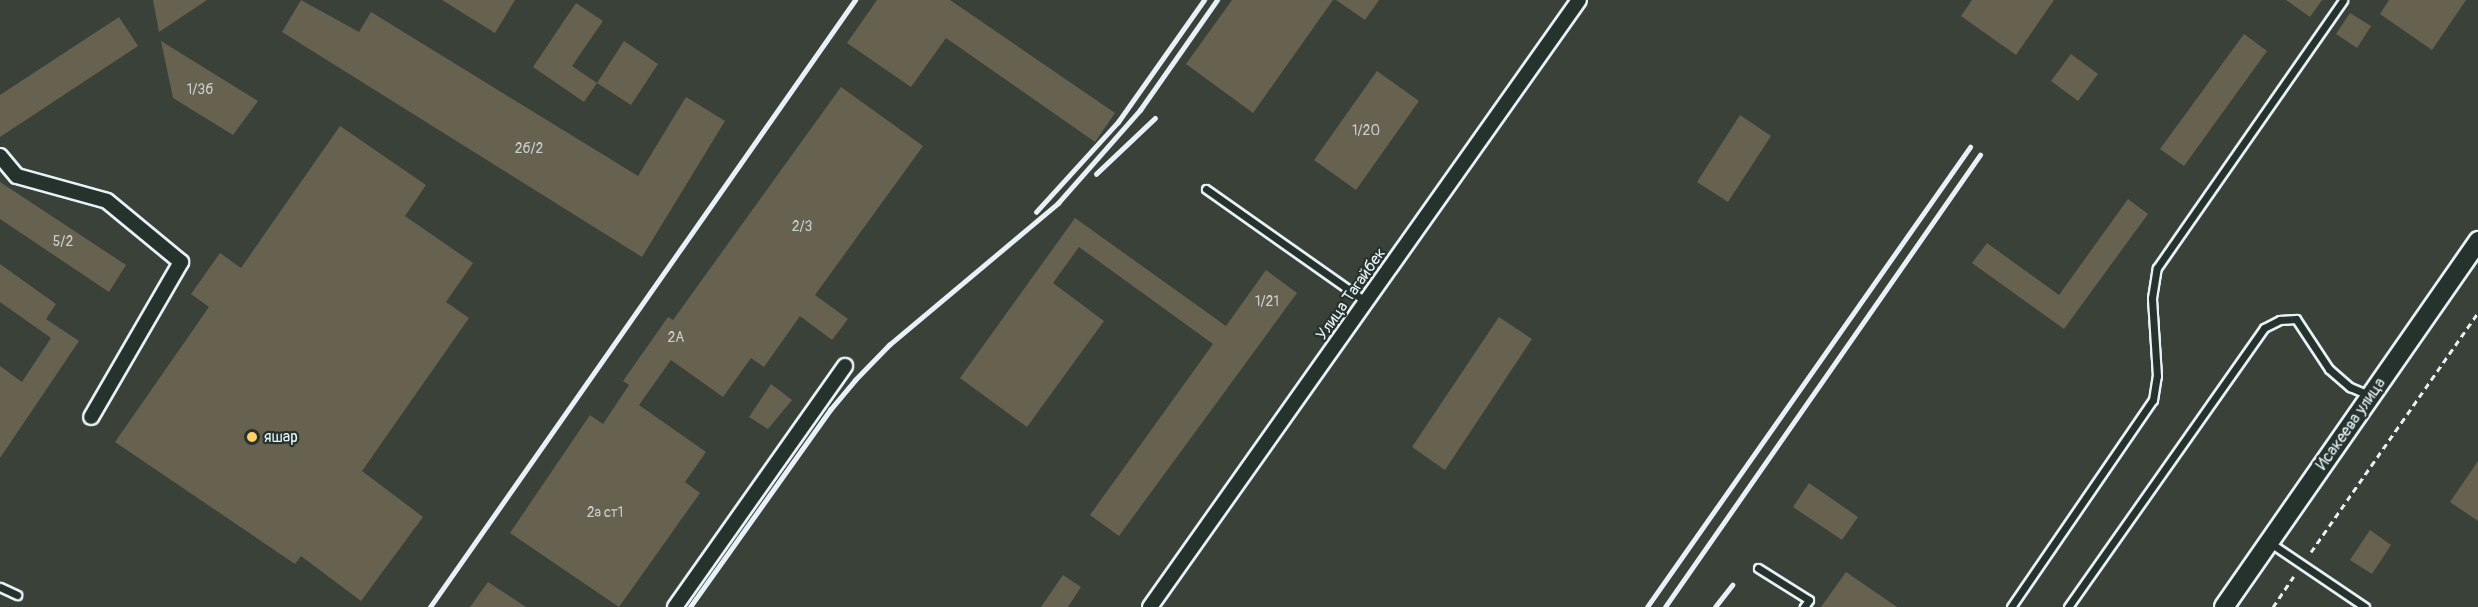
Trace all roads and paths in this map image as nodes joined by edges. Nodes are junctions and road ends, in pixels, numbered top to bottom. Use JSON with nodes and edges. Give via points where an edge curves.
{"nodes":[{"id":1,"x":1579,"y":0,"type":"edge"},
{"id":2,"x":2343,"y":0,"type":"edge"},
{"id":3,"x":0,"y":156,"type":"edge"},
{"id":4,"x":1206,"y":189,"type":"dead end"},
{"id":5,"x":2478,"y":241,"type":"edge"},
{"id":6,"x":1366,"y":302,"type":"junction"},
{"id":7,"x":2478,"y":312,"type":"edge"},
{"id":8,"x":845,"y":366,"type":"dead end"},
{"id":9,"x":2371,"y":396,"type":"junction"},
{"id":10,"x":91,"y":417,"type":"dead end"},
{"id":11,"x":2269,"y":542,"type":"junction"},
{"id":12,"x":2311,"y":552,"type":"dead end"},
{"id":13,"x":1758,"y":568,"type":"dead end"},
{"id":14,"x":2294,"y":576,"type":"dead end"},
{"id":15,"x":0,"y":586,"type":"edge"},
{"id":16,"x":17,"y":595,"type":"dead end"},
{"id":17,"x":675,"y":607,"type":"edge"},
{"id":18,"x":1150,"y":607,"type":"edge"},
{"id":19,"x":1804,"y":607,"type":"edge"},
{"id":20,"x":2011,"y":607,"type":"edge"},
{"id":21,"x":2068,"y":607,"type":"edge"},
{"id":22,"x":2224,"y":607,"type":"edge"},
{"id":23,"x":2273,"y":607,"type":"edge"},
{"id":24,"x":2365,"y":607,"type":"edge"}],
"edges":[{"from":1,"to":6,"type":"street","name":"Улица Тагайбек"},
{"from":2,"to":20,"type":"lane","via":[[2157,268],[2152,298],[2157,376],[2153,400]]},
{"from":3,"to":10,"type":"street","via":[[17,176],[107,201],[181,262]]},
{"from":4,"to":6,"type":"lane"},
{"from":5,"to":9,"type":"street","name":"Исакеева улица"},
{"from":6,"to":18,"type":"street","name":"Улица Тагайбек"},
{"from":7,"to":12,"type":"path"},
{"from":8,"to":17,"type":"street"},
{"from":9,"to":11,"type":"street","name":"Исакеева улица"},
{"from":9,"to":21,"type":"lane","via":[[2350,387],[2329,369],[2296,319],[2280,320],[2264,328]]},
{"from":11,"to":22,"type":"street","name":"Исакеева улица"},
{"from":11,"to":24,"type":"lane"},
{"from":13,"to":19,"type":"lane","via":[[1809,600]]},
{"from":14,"to":23,"type":"path"},
{"from":15,"to":16,"type":"lane"}]}
